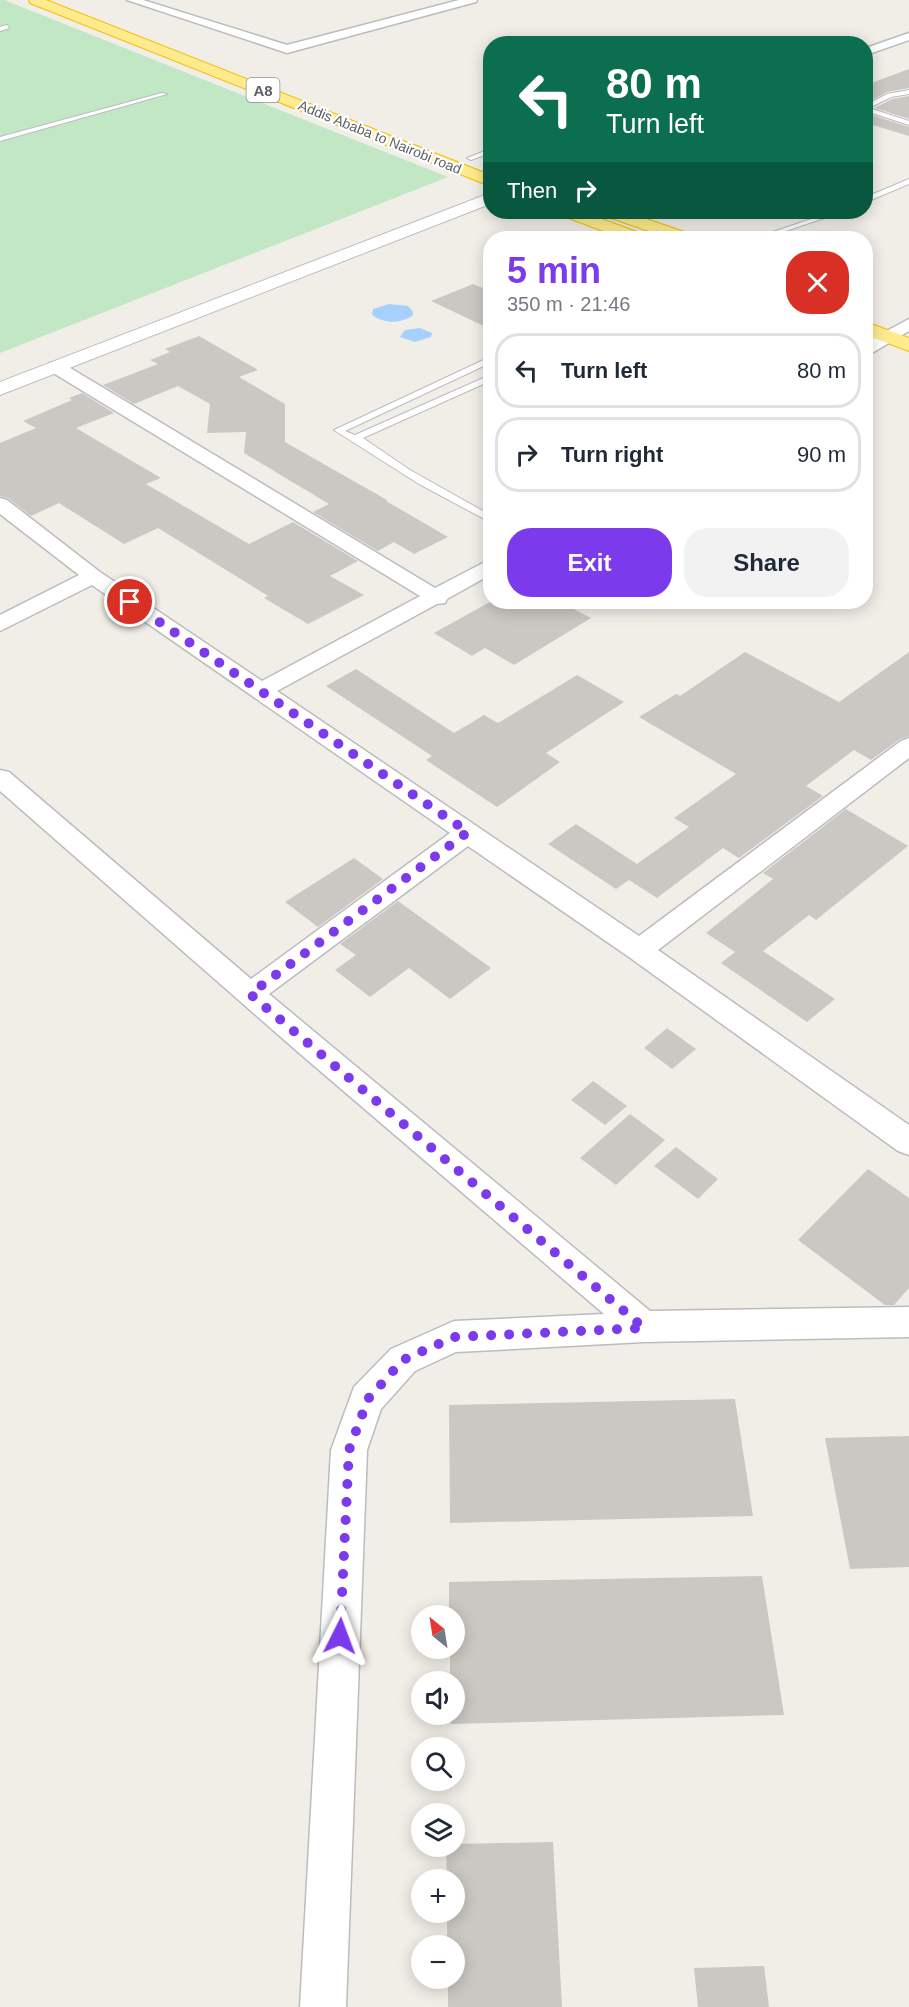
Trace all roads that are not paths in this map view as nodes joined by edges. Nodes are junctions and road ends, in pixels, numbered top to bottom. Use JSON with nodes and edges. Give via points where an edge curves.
{"nodes":[{"id":1,"x":34,"y":0,"type":"edge"},
{"id":2,"x":69,"y":0,"type":"edge"},
{"id":3,"x":132,"y":0,"type":"edge"},
{"id":4,"x":472,"y":0,"type":"edge"},
{"id":5,"x":909,"y":36,"type":"edge"},
{"id":6,"x":873,"y":49,"type":"edge"},
{"id":7,"x":909,"y":92,"type":"edge"},
{"id":8,"x":164,"y":94,"type":"dead end"},
{"id":9,"x":873,"y":104,"type":"edge"},
{"id":10,"x":873,"y":110,"type":"edge"},
{"id":11,"x":909,"y":123,"type":"edge"},
{"id":12,"x":0,"y":139,"type":"edge"},
{"id":13,"x":483,"y":154,"type":"edge"},
{"id":14,"x":471,"y":158,"type":"junction"},
{"id":15,"x":483,"y":163,"type":"edge"},
{"id":16,"x":483,"y":179,"type":"edge"},
{"id":17,"x":909,"y":181,"type":"edge"},
{"id":18,"x":483,"y":185,"type":"edge"},
{"id":19,"x":873,"y":197,"type":"edge"},
{"id":20,"x":483,"y":201,"type":"edge"},
{"id":21,"x":588,"y":219,"type":"edge"},
{"id":22,"x":631,"y":219,"type":"edge"},
{"id":23,"x":817,"y":219,"type":"edge"},
{"id":24,"x":619,"y":231,"type":"edge"},
{"id":25,"x":664,"y":231,"type":"edge"},
{"id":26,"x":780,"y":231,"type":"edge"},
{"id":27,"x":887,"y":315,"type":"dead end"},
{"id":28,"x":909,"y":324,"type":"edge"},
{"id":29,"x":873,"y":331,"type":"edge"},
{"id":30,"x":888,"y":336,"type":"junction"},
{"id":31,"x":873,"y":345,"type":"edge"},
{"id":32,"x":909,"y":345,"type":"edge"},
{"id":33,"x":50,"y":360,"type":"junction"},
{"id":34,"x":483,"y":363,"type":"edge"},
{"id":35,"x":483,"y":381,"type":"edge"},
{"id":36,"x":0,"y":389,"type":"edge"},
{"id":37,"x":356,"y":438,"type":"junction"},
{"id":38,"x":0,"y":504,"type":"edge"},
{"id":39,"x":483,"y":515,"type":"edge"},
{"id":40,"x":483,"y":571,"type":"edge"},
{"id":41,"x":93,"y":576,"type":"junction"},
{"id":42,"x":437,"y":598,"type":"junction"},
{"id":43,"x":0,"y":624,"type":"edge"},
{"id":44,"x":261,"y":691,"type":"junction"},
{"id":45,"x":909,"y":746,"type":"edge"},
{"id":46,"x":0,"y":778,"type":"edge"},
{"id":47,"x":468,"y":832,"type":"junction"},
{"id":48,"x":639,"y":950,"type":"junction"},
{"id":49,"x":250,"y":994,"type":"junction"},
{"id":50,"x":909,"y":1142,"type":"edge"},
{"id":51,"x":909,"y":1322,"type":"edge"},
{"id":52,"x":644,"y":1328,"type":"junction"},
{"id":53,"x":323,"y":2007,"type":"edge"}],
"edges":[{"from":1,"to":16,"type":"highway","name":"Addis Ababa to Nairobi road","number":"A8"},
{"from":2,"to":14,"type":"highway","name":"Addis Ababa to Nairobi road","number":"A8"},
{"from":3,"to":4,"type":"street","via":[[287,50]]},
{"from":5,"to":6,"type":"street"},
{"from":7,"to":9,"type":"lane","via":[[890,95]]},
{"from":8,"to":12,"type":"lane"},
{"from":10,"to":11,"type":"lane"},
{"from":13,"to":14,"type":"lane"},
{"from":14,"to":15,"type":"highway","name":"Addis Ababa to Nairobi road","number":"A8"},
{"from":17,"to":19,"type":"lane"},
{"from":18,"to":33,"type":"street"},
{"from":20,"to":33,"type":"street"},
{"from":21,"to":24,"type":"highway"},
{"from":22,"to":25,"type":"highway"},
{"from":23,"to":26,"type":"lane"},
{"from":27,"to":28,"type":"highway"},
{"from":28,"to":30,"type":"street"},
{"from":29,"to":30,"type":"highway"},
{"from":30,"to":31,"type":"street"},
{"from":30,"to":32,"type":"highway"},
{"from":33,"to":36,"type":"street"},
{"from":33,"to":42,"type":"street"},
{"from":34,"to":37,"type":"lane","via":[[339,430]]},
{"from":35,"to":37,"type":"lane"},
{"from":37,"to":39,"type":"lane","via":[[383,460]]},
{"from":38,"to":41,"type":"street"},
{"from":40,"to":42,"type":"street"},
{"from":41,"to":43,"type":"street"},
{"from":41,"to":44,"type":"street"},
{"from":42,"to":44,"type":"street"},
{"from":44,"to":47,"type":"street"},
{"from":45,"to":48,"type":"street"},
{"from":46,"to":49,"type":"street"},
{"from":47,"to":48,"type":"street"},
{"from":47,"to":49,"type":"street"},
{"from":48,"to":50,"type":"street"},
{"from":49,"to":52,"type":"street"},
{"from":51,"to":52,"type":"street"},
{"from":52,"to":53,"type":"street","via":[[454,1337],[403,1360],[368,1399],[349,1450]]}]}
